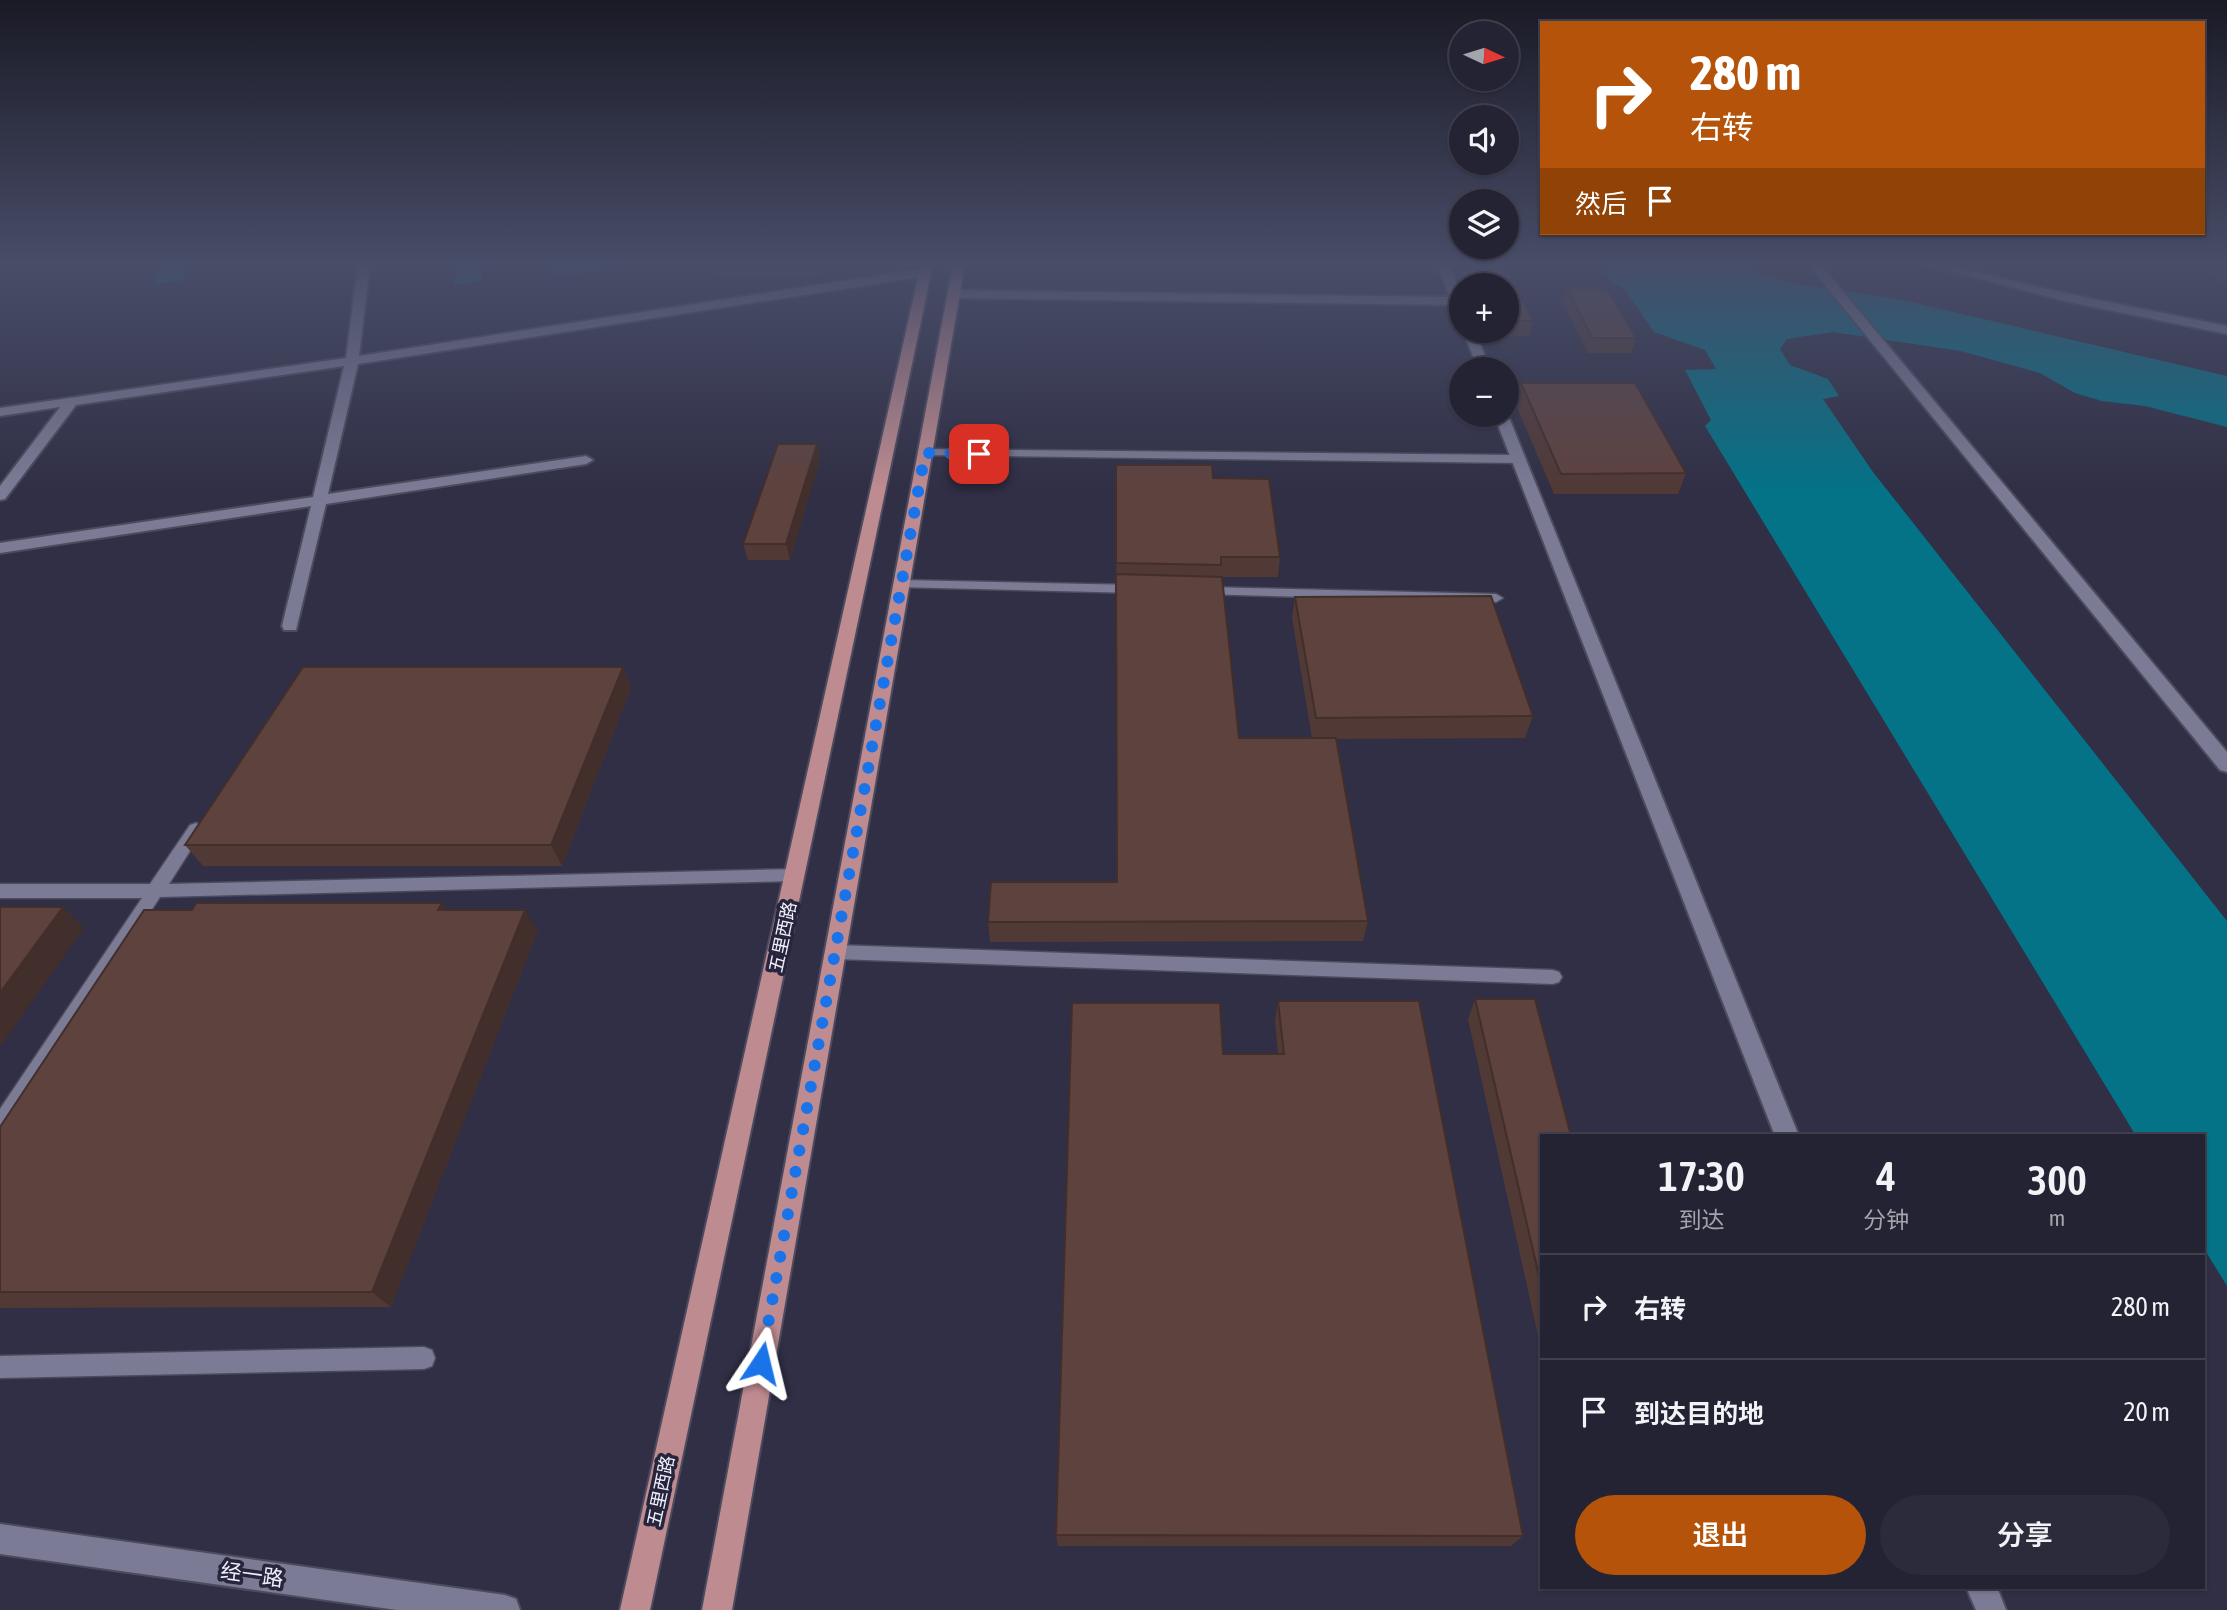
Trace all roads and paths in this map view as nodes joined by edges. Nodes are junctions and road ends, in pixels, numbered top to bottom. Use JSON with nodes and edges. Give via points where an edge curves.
{"nodes":[{"id":1,"x":355,"y":339,"type":"edge"},
{"id":2,"x":487,"y":339,"type":"edge"},
{"id":3,"x":911,"y":339,"type":"edge"},
{"id":4,"x":946,"y":339,"type":"edge"},
{"id":5,"x":1878,"y":339,"type":"edge"},
{"id":6,"x":352,"y":361,"type":"junction"},
{"id":7,"x":71,"y":402,"type":"junction"},
{"id":8,"x":0,"y":412,"type":"edge"},
{"id":9,"x":1505,"y":427,"type":"edge"},
{"id":10,"x":925,"y":453,"type":"junction"},
{"id":11,"x":1517,"y":459,"type":"junction"},
{"id":12,"x":586,"y":460,"type":"dead end"},
{"id":13,"x":0,"y":496,"type":"edge"},
{"id":14,"x":320,"y":501,"type":"junction"},
{"id":15,"x":0,"y":548,"type":"edge"},
{"id":16,"x":902,"y":584,"type":"junction"},
{"id":17,"x":1150,"y":590,"type":"edge"},
{"id":18,"x":1192,"y":591,"type":"edge"},
{"id":19,"x":1496,"y":597,"type":"dead end"},
{"id":20,"x":290,"y":626,"type":"dead end"},
{"id":21,"x":2227,"y":765,"type":"edge"},
{"id":22,"x":209,"y":810,"type":"edge"},
{"id":23,"x":796,"y":875,"type":"junction"},
{"id":24,"x":0,"y":891,"type":"edge"},
{"id":25,"x":155,"y":891,"type":"junction"},
{"id":26,"x":836,"y":953,"type":"junction"},
{"id":27,"x":1553,"y":976,"type":"dead end"},
{"id":28,"x":0,"y":1126,"type":"edge"},
{"id":29,"x":1786,"y":1134,"type":"edge"},
{"id":30,"x":424,"y":1358,"type":"dead end"},
{"id":31,"x":0,"y":1367,"type":"edge"},
{"id":32,"x":0,"y":1539,"type":"edge"},
{"id":33,"x":1981,"y":1589,"type":"edge"},
{"id":34,"x":505,"y":1610,"type":"edge"},
{"id":35,"x":635,"y":1610,"type":"edge"},
{"id":36,"x":717,"y":1610,"type":"edge"},
{"id":37,"x":1990,"y":1610,"type":"edge"}],
"edges":[{"from":1,"to":6,"type":"street"},
{"from":2,"to":6,"type":"street"},
{"from":3,"to":23,"type":"main road","name":"五里西路"},
{"from":4,"to":10,"type":"main road"},
{"from":5,"to":21,"type":"street"},
{"from":6,"to":7,"type":"street"},
{"from":6,"to":14,"type":"street"},
{"from":7,"to":8,"type":"street"},
{"from":7,"to":13,"type":"street"},
{"from":9,"to":11,"type":"street"},
{"from":10,"to":11,"type":"lane"},
{"from":10,"to":16,"type":"main road"},
{"from":11,"to":29,"type":"street"},
{"from":12,"to":14,"type":"street"},
{"from":14,"to":15,"type":"street"},
{"from":14,"to":20,"type":"street"},
{"from":16,"to":17,"type":"lane"},
{"from":16,"to":26,"type":"main road"},
{"from":18,"to":19,"type":"lane"},
{"from":22,"to":25,"type":"lane"},
{"from":23,"to":25,"type":"lane"},
{"from":23,"to":35,"type":"main road","name":"五里西路"},
{"from":24,"to":25,"type":"lane"},
{"from":25,"to":28,"type":"lane"},
{"from":26,"to":27,"type":"lane"},
{"from":26,"to":36,"type":"main road"},
{"from":30,"to":31,"type":"lane"},
{"from":32,"to":34,"type":"street","name":"经一路"},
{"from":33,"to":37,"type":"street"}]}
